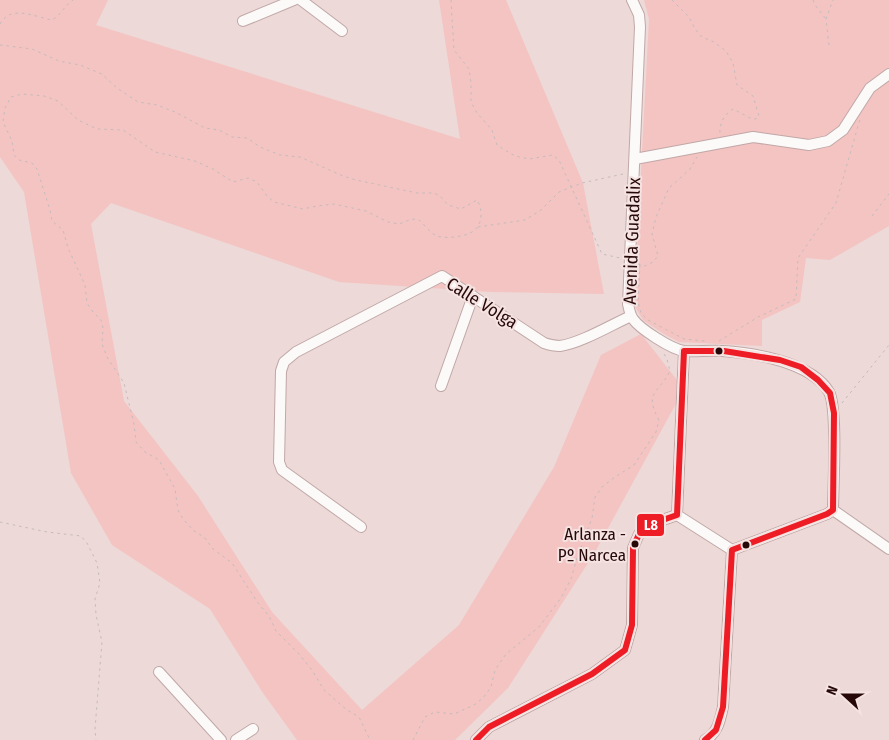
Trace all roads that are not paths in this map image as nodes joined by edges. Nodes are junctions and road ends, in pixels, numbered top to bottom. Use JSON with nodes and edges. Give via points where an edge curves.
{"nodes":[{"id":1,"x":294,"y":0,"type":"edge"},
{"id":2,"x":301,"y":0,"type":"edge"},
{"id":3,"x":632,"y":0,"type":"edge"},
{"id":4,"x":243,"y":21,"type":"dead end"},
{"id":5,"x":342,"y":31,"type":"dead end"},
{"id":6,"x":889,"y":74,"type":"edge"},
{"id":7,"x":635,"y":159,"type":"junction"},
{"id":8,"x":473,"y":296,"type":"junction"},
{"id":9,"x":631,"y":316,"type":"junction"},
{"id":10,"x":684,"y":351,"type":"junction"},
{"id":11,"x":441,"y":386,"type":"dead end"},
{"id":12,"x":833,"y":510,"type":"junction"},
{"id":13,"x":677,"y":515,"type":"junction"},
{"id":14,"x":361,"y":527,"type":"dead end"},
{"id":15,"x":889,"y":549,"type":"edge"},
{"id":16,"x":732,"y":550,"type":"junction"},
{"id":17,"x":159,"y":672,"type":"dead end"},
{"id":18,"x":253,"y":729,"type":"dead end"},
{"id":19,"x":221,"y":740,"type":"edge"},
{"id":20,"x":236,"y":740,"type":"edge"},
{"id":21,"x":476,"y":740,"type":"edge"},
{"id":22,"x":705,"y":740,"type":"edge"}],
"edges":[{"from":1,"to":4,"type":"street"},
{"from":2,"to":5,"type":"street"},
{"from":3,"to":7,"type":"street","name":"Avenida Guadalix","via":[[640,27]]},
{"from":6,"to":7,"type":"street","via":[[870,88],[843,130],[828,141],[810,145],[753,137]]},
{"from":7,"to":9,"type":"street","name":"Avenida Guadalix","via":[[628,304]]},
{"from":8,"to":9,"type":"street","name":"Calle Volga","via":[[553,346],[577,340]]},
{"from":8,"to":11,"type":"street"},
{"from":8,"to":14,"type":"street","name":"Calle Volga","via":[[442,276],[296,352],[284,362],[281,371],[279,453],[282,470]]},
{"from":9,"to":10,"type":"street","name":"Avenida Guadalix","via":[[636,323],[673,348]]},
{"from":10,"to":12,"type":"street","name":"Avenida Guadalix","via":[[724,351],[780,360],[800,367],[818,380],[830,393],[834,413]]},
{"from":10,"to":13,"type":"street"},
{"from":12,"to":15,"type":"street"},
{"from":12,"to":16,"type":"street"},
{"from":13,"to":16,"type":"street"},
{"from":13,"to":21,"type":"street","via":[[654,523],[639,534],[634,548],[632,625],[625,650],[592,674],[489,727]]},
{"from":16,"to":22,"type":"street","via":[[723,707],[718,726]]},
{"from":17,"to":19,"type":"street"},
{"from":18,"to":20,"type":"street"}]}
